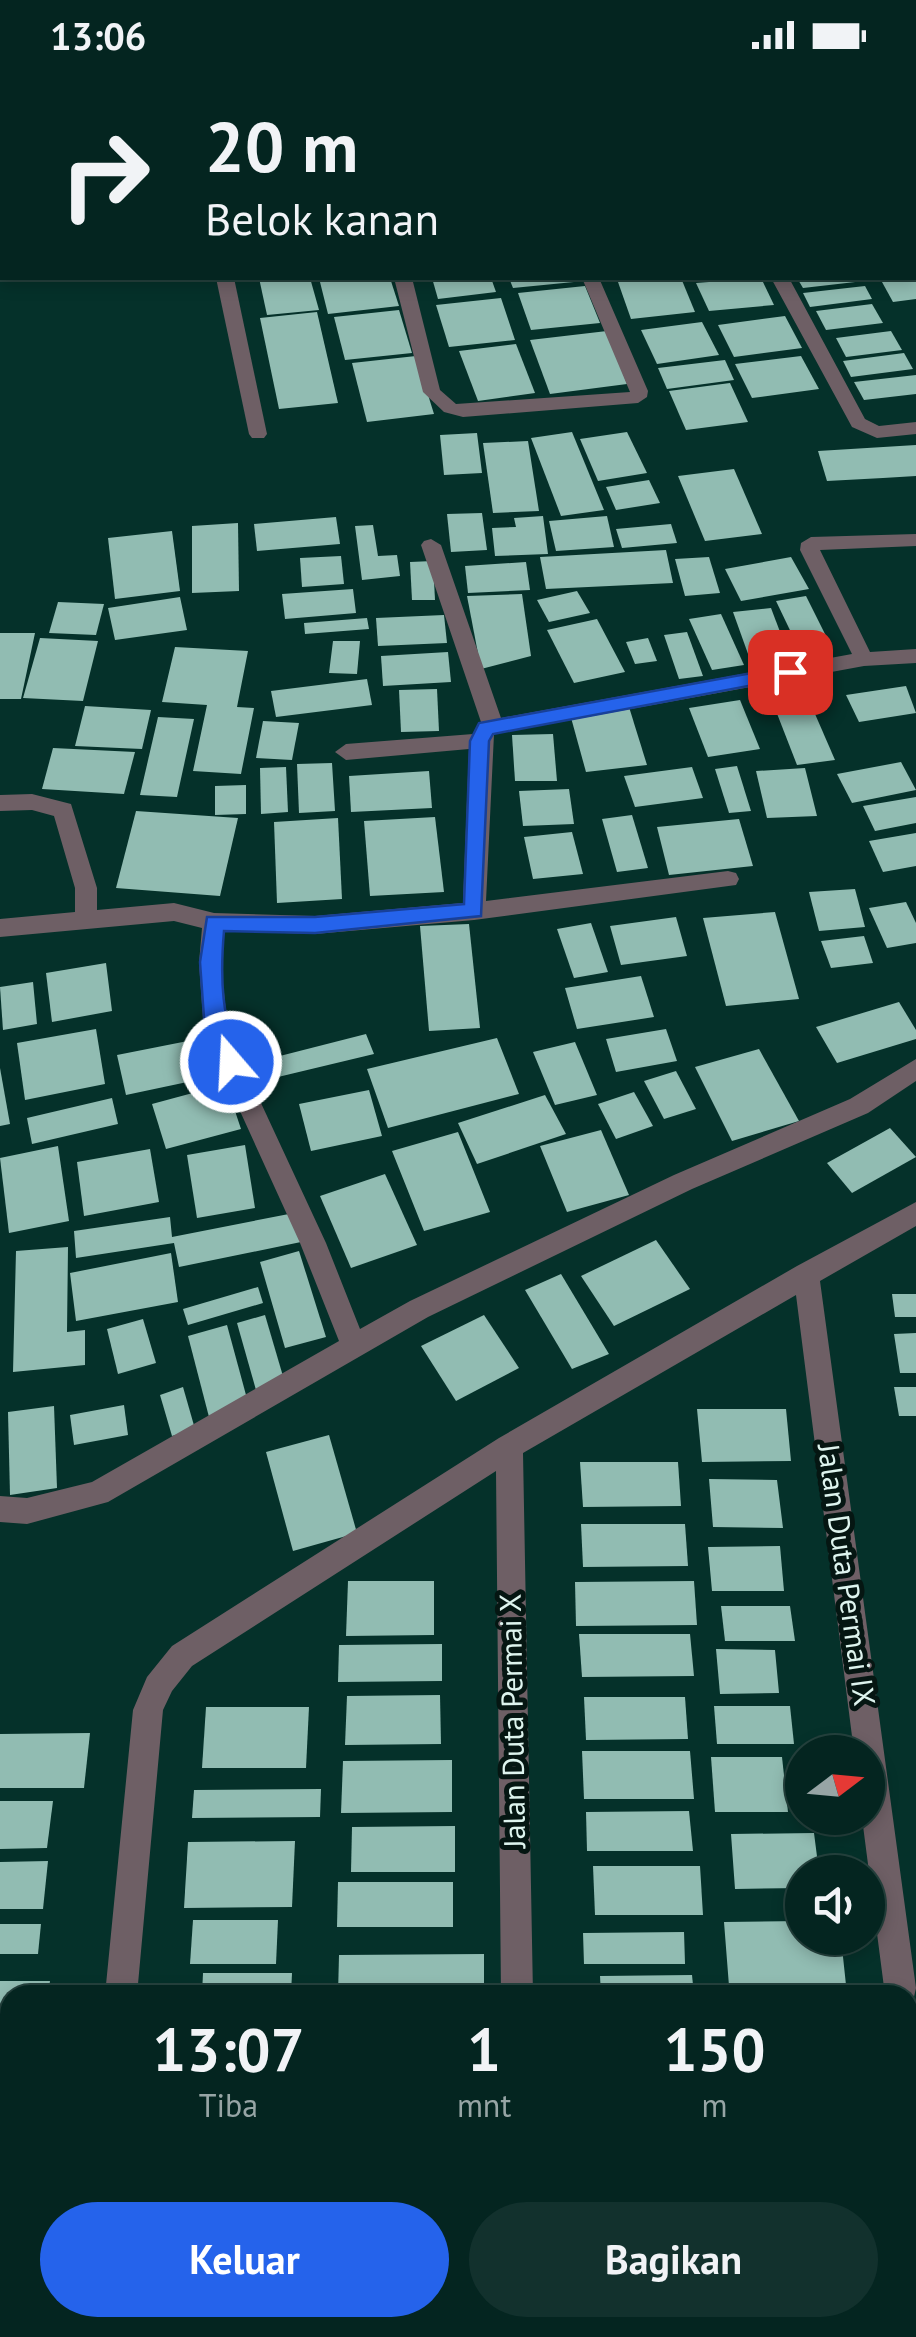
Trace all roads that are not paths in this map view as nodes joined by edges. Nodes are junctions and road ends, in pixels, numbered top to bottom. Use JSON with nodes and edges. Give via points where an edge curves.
{"nodes":[{"id":1,"x":225,"y":280,"type":"edge"},
{"id":2,"x":404,"y":280,"type":"edge"},
{"id":3,"x":591,"y":280,"type":"edge"},
{"id":4,"x":781,"y":280,"type":"edge"},
{"id":5,"x":916,"y":428,"type":"edge"},
{"id":6,"x":258,"y":434,"type":"dead end"},
{"id":7,"x":916,"y":540,"type":"edge"},
{"id":8,"x":431,"y":545,"type":"dead end"},
{"id":9,"x":916,"y":656,"type":"edge"},
{"id":10,"x":864,"y":659,"type":"junction"},
{"id":11,"x":486,"y":733,"type":"junction"},
{"id":12,"x":346,"y":752,"type":"dead end"},
{"id":13,"x":0,"y":802,"type":"edge"},
{"id":14,"x":728,"y":880,"type":"dead end"},
{"id":15,"x":474,"y":910,"type":"junction"},
{"id":16,"x":86,"y":920,"type":"junction"},
{"id":17,"x":214,"y":922,"type":"junction"},
{"id":18,"x":0,"y":928,"type":"edge"},
{"id":19,"x":916,"y":1069,"type":"edge"},
{"id":20,"x":916,"y":1213,"type":"edge"},
{"id":21,"x":806,"y":1274,"type":"junction"},
{"id":22,"x":355,"y":1348,"type":"junction"},
{"id":23,"x":508,"y":1447,"type":"junction"},
{"id":24,"x":0,"y":1509,"type":"edge"},
{"id":25,"x":122,"y":1985,"type":"edge"},
{"id":26,"x":517,"y":1985,"type":"edge"},
{"id":27,"x":906,"y":1985,"type":"edge"}],
"edges":[{"from":1,"to":6,"type":"street"},
{"from":2,"to":3,"type":"street","via":[[432,392],[463,410],[638,397]]},
{"from":4,"to":5,"type":"street","via":[[858,423],[877,432]]},
{"from":7,"to":10,"type":"street","via":[[811,543]]},
{"from":8,"to":11,"type":"street"},
{"from":9,"to":10,"type":"street"},
{"from":10,"to":11,"type":"street"},
{"from":11,"to":12,"type":"street"},
{"from":11,"to":15,"type":"street"},
{"from":13,"to":16,"type":"street","via":[[63,810],[86,888]]},
{"from":14,"to":15,"type":"street"},
{"from":15,"to":17,"type":"street","via":[[315,925]]},
{"from":16,"to":17,"type":"street","via":[[174,912]]},
{"from":16,"to":18,"type":"street"},
{"from":17,"to":22,"type":"street","via":[[216,1032]]},
{"from":19,"to":22,"type":"street","via":[[859,1106],[419,1309]]},
{"from":20,"to":21,"type":"street"},
{"from":21,"to":23,"type":"street"},
{"from":21,"to":27,"type":"street","name":"Jalan Duta Permai IX"},
{"from":22,"to":24,"type":"street","via":[[98,1494],[26,1511]]},
{"from":23,"to":25,"type":"street","via":[[182,1656],[155,1686]]},
{"from":23,"to":26,"type":"street","name":"Jalan Duta Permai X"}]}
